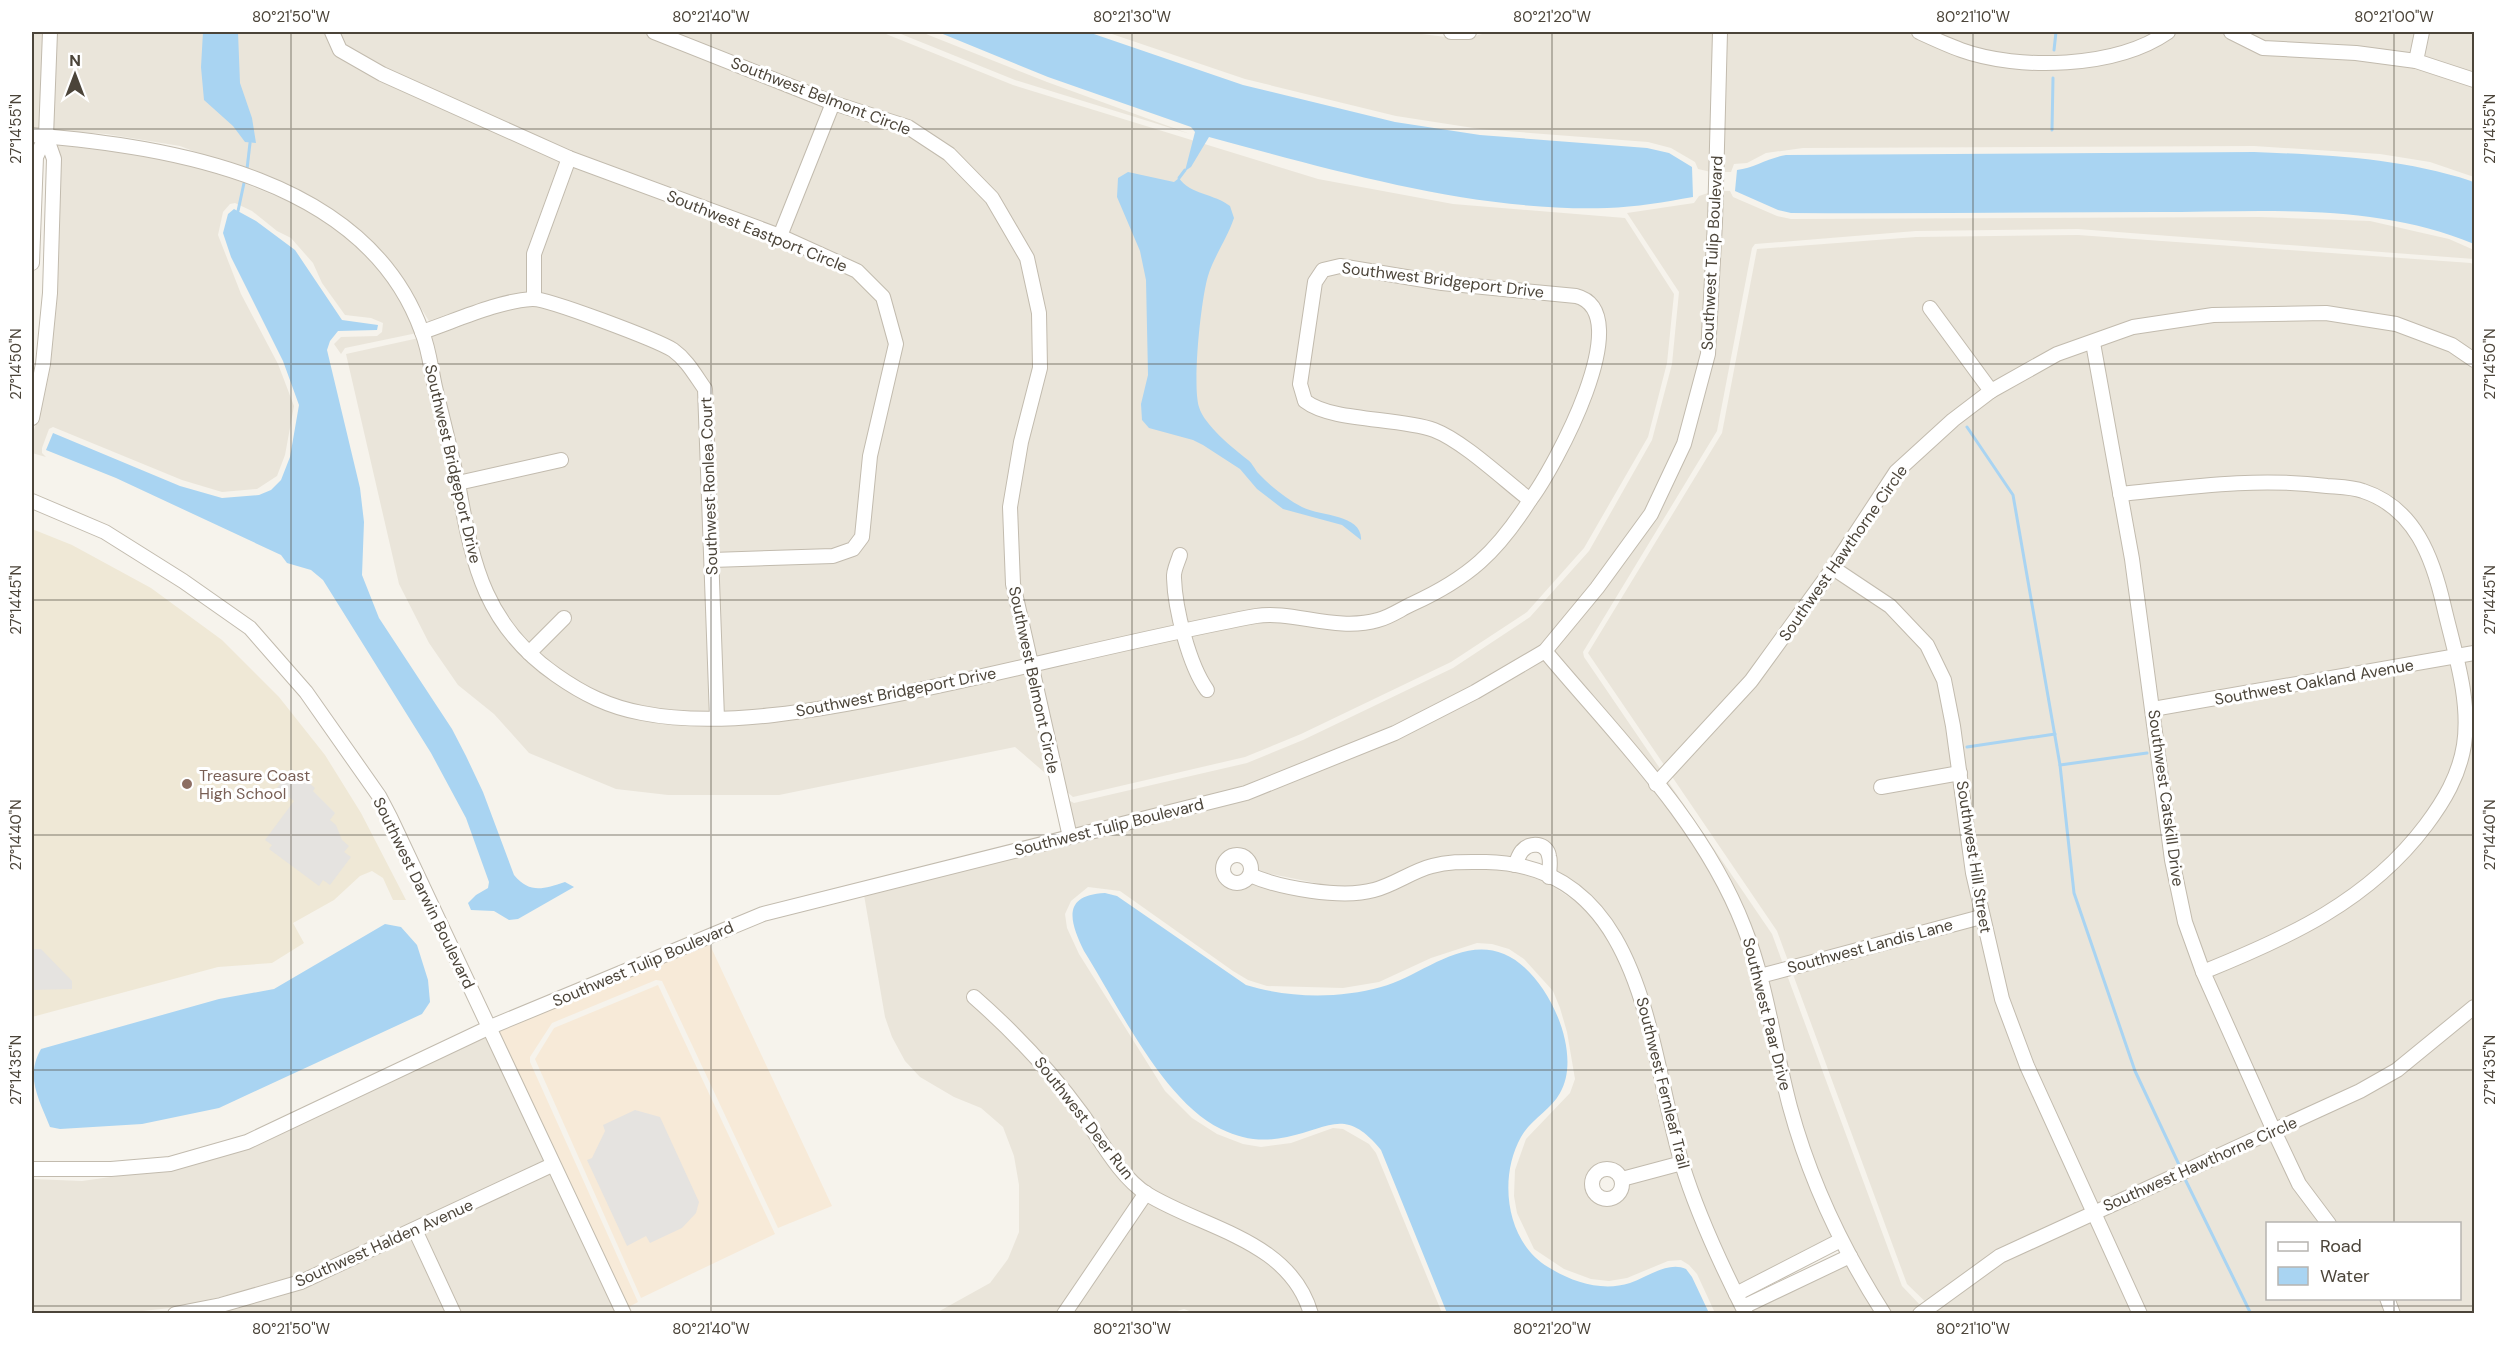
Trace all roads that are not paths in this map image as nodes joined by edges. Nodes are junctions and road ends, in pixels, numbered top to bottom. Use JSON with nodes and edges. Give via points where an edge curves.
{"nodes":[{"id":1,"x":50,"y":32,"type":"edge"},
{"id":2,"x":332,"y":32,"type":"edge"},
{"id":3,"x":654,"y":32,"type":"edge"},
{"id":4,"x":1451,"y":32,"type":"edge"},
{"id":5,"x":1469,"y":32,"type":"edge"},
{"id":6,"x":1720,"y":32,"type":"edge"},
{"id":7,"x":1919,"y":32,"type":"edge"},
{"id":8,"x":2168,"y":32,"type":"edge"},
{"id":9,"x":2231,"y":32,"type":"edge"},
{"id":10,"x":2422,"y":32,"type":"edge"},
{"id":11,"x":2416,"y":61,"type":"junction"},
{"id":12,"x":2475,"y":80,"type":"edge"},
{"id":13,"x":833,"y":103,"type":"junction"},
{"id":14,"x":32,"y":135,"type":"edge"},
{"id":15,"x":46,"y":136,"type":"junction"},
{"id":16,"x":569,"y":158,"type":"junction"},
{"id":17,"x":780,"y":236,"type":"junction"},
{"id":18,"x":32,"y":263,"type":"edge"},
{"id":19,"x":534,"y":298,"type":"junction"},
{"id":20,"x":1930,"y":308,"type":"dead end"},
{"id":21,"x":422,"y":332,"type":"junction"},
{"id":22,"x":2093,"y":343,"type":"junction"},
{"id":23,"x":2475,"y":360,"type":"edge"},
{"id":24,"x":1991,"y":391,"type":"junction"},
{"id":25,"x":32,"y":418,"type":"edge"},
{"id":26,"x":561,"y":460,"type":"dead end"},
{"id":27,"x":458,"y":483,"type":"junction"},
{"id":28,"x":2120,"y":495,"type":"junction"},
{"id":29,"x":1530,"y":500,"type":"junction"},
{"id":30,"x":32,"y":501,"type":"edge"},
{"id":31,"x":1180,"y":555,"type":"dead end"},
{"id":32,"x":712,"y":560,"type":"junction"},
{"id":33,"x":1833,"y":568,"type":"junction"},
{"id":34,"x":564,"y":618,"type":"dead end"},
{"id":35,"x":1184,"y":632,"type":"junction"},
{"id":36,"x":1545,"y":651,"type":"junction"},
{"id":37,"x":529,"y":653,"type":"junction"},
{"id":38,"x":2475,"y":653,"type":"edge"},
{"id":39,"x":2456,"y":658,"type":"junction"},
{"id":40,"x":1032,"y":666,"type":"junction"},
{"id":41,"x":1207,"y":690,"type":"dead end"},
{"id":42,"x":2153,"y":709,"type":"junction"},
{"id":43,"x":717,"y":718,"type":"junction"},
{"id":44,"x":1960,"y":773,"type":"junction"},
{"id":45,"x":1656,"y":784,"type":"junction"},
{"id":46,"x":1881,"y":787,"type":"dead end"},
{"id":47,"x":1070,"y":837,"type":"junction"},
{"id":48,"x":1515,"y":865,"type":"junction"},
{"id":49,"x":1250,"y":875,"type":"dead end"},
{"id":50,"x":1549,"y":877,"type":"junction"},
{"id":51,"x":1981,"y":917,"type":"junction"},
{"id":52,"x":2202,"y":972,"type":"junction"},
{"id":53,"x":1760,"y":976,"type":"junction"},
{"id":54,"x":974,"y":997,"type":"dead end"},
{"id":55,"x":2475,"y":1007,"type":"edge"},
{"id":56,"x":488,"y":1028,"type":"junction"},
{"id":57,"x":2274,"y":1131,"type":"junction"},
{"id":58,"x":1682,"y":1163,"type":"junction"},
{"id":59,"x":552,"y":1165,"type":"junction"},
{"id":60,"x":32,"y":1169,"type":"edge"},
{"id":61,"x":1622,"y":1179,"type":"dead end"},
{"id":62,"x":1146,"y":1193,"type":"junction"},
{"id":63,"x":2093,"y":1213,"type":"junction"},
{"id":64,"x":2328,"y":1222,"type":"edge"},
{"id":65,"x":416,"y":1230,"type":"junction"},
{"id":66,"x":1841,"y":1240,"type":"junction"},
{"id":67,"x":1850,"y":1256,"type":"junction"},
{"id":68,"x":1736,"y":1294,"type":"junction"},
{"id":69,"x":1745,"y":1310,"type":"edge"},
{"id":70,"x":175,"y":1314,"type":"edge"},
{"id":71,"x":454,"y":1314,"type":"edge"},
{"id":72,"x":624,"y":1314,"type":"edge"},
{"id":73,"x":1064,"y":1314,"type":"edge"},
{"id":74,"x":1311,"y":1314,"type":"edge"},
{"id":75,"x":1884,"y":1314,"type":"edge"},
{"id":76,"x":1920,"y":1314,"type":"edge"},
{"id":77,"x":2140,"y":1314,"type":"edge"}],
"edges":[{"from":1,"to":15,"type":"street"},
{"from":2,"to":16,"type":"street","name":"Southwest Eastport Circle","via":[[340,50],[350,58]]},
{"from":3,"to":13,"type":"street","name":"Southwest Belmont Circle"},
{"from":4,"to":5,"type":"street"},
{"from":6,"to":36,"type":"street","name":"Southwest Tulip Boulevard","via":[[1708,354],[1684,444],[1651,514]]},
{"from":7,"to":8,"type":"street","via":[[1962,51],[2005,61],[2060,63],[2119,54]]},
{"from":9,"to":11,"type":"street","via":[[2263,48]]},
{"from":10,"to":11,"type":"street"},
{"from":11,"to":12,"type":"street"},
{"from":13,"to":17,"type":"street"},
{"from":13,"to":40,"type":"street","name":"Southwest Belmont Circle","via":[[908,127],[949,154],[992,198],[1027,258],[1039,313],[1040,368],[1010,507],[1012,584]]},
{"from":14,"to":15,"type":"street","name":"Southwest Bridgeport Drive"},
{"from":15,"to":18,"type":"street","via":[[36,158]]},
{"from":15,"to":21,"type":"street","name":"Southwest Bridgeport Drive","via":[[159,149],[225,169],[315,205],[366,242],[400,287]]},
{"from":15,"to":25,"type":"street","via":[[54,159],[50,293],[45,354]]},
{"from":16,"to":17,"type":"street","name":"Southwest Eastport Circle"},
{"from":16,"to":19,"type":"street","via":[[534,254]]},
{"from":17,"to":32,"type":"street","name":"Southwest Eastport Circle","via":[[856,271],[883,297],[896,344],[870,456],[862,537],[853,549],[833,556]]},
{"from":19,"to":21,"type":"street"},
{"from":19,"to":32,"type":"street","name":"Southwest Ronlea Court","via":[[672,350],[689,365],[705,389]]},
{"from":20,"to":24,"type":"street"},
{"from":21,"to":27,"type":"street","name":"Southwest Bridgeport Drive"},
{"from":22,"to":23,"type":"street","name":"Southwest Hawthorne Circle","via":[[2133,327],[2213,315],[2326,313],[2396,324],[2452,345]]},
{"from":22,"to":24,"type":"street","name":"Southwest Hawthorne Circle","via":[[2057,354]]},
{"from":22,"to":28,"type":"street","name":"Southwest Catskill Drive"},
{"from":24,"to":33,"type":"street","name":"Southwest Hawthorne Circle","via":[[1896,472]]},
{"from":26,"to":27,"type":"street"},
{"from":27,"to":37,"type":"street","name":"Southwest Bridgeport Drive","via":[[471,554],[484,590]]},
{"from":28,"to":39,"type":"street","via":[[2253,481],[2363,490],[2394,508],[2421,537],[2437,574]]},
{"from":28,"to":42,"type":"street","name":"Southwest Catskill Drive"},
{"from":29,"to":29,"type":"street","name":"Southwest Bridgeport Drive","via":[[1444,434],[1411,424],[1324,411],[1305,401],[1300,384],[1315,282],[1323,270],[1340,266],[1442,283],[1576,296],[1592,304],[1599,326],[1586,393],[1561,452]]},
{"from":29,"to":35,"type":"street","name":"Southwest Bridgeport Drive","via":[[1510,532],[1480,566],[1432,596],[1376,621],[1329,624],[1264,615]]},
{"from":30,"to":56,"type":"street","name":"Southwest Darwin Boulevard","via":[[105,532],[183,580],[250,628],[306,692],[379,796]]},
{"from":31,"to":35,"type":"street","via":[[1173,576]]},
{"from":32,"to":43,"type":"street","name":"Southwest Ronlea Court"},
{"from":33,"to":44,"type":"street","name":"Southwest Hill Street","via":[[1890,606],[1927,645],[1944,680]]},
{"from":33,"to":45,"type":"street","name":"Southwest Hawthorne Circle","via":[[1751,681]]},
{"from":34,"to":37,"type":"street"},
{"from":35,"to":40,"type":"street","name":"Southwest Bridgeport Drive"},
{"from":35,"to":41,"type":"street","via":[[1196,674]]},
{"from":36,"to":45,"type":"street","name":"Southwest Paar Drive"},
{"from":36,"to":47,"type":"street","name":"Southwest Tulip Boulevard","via":[[1395,733],[1246,793]]},
{"from":37,"to":43,"type":"street","name":"Southwest Bridgeport Drive","via":[[580,691],[622,709],[669,717]]},
{"from":38,"to":39,"type":"street","name":"Southwest Oakland Avenue"},
{"from":39,"to":42,"type":"street","name":"Southwest Oakland Avenue"},
{"from":39,"to":52,"type":"street","via":[[2464,704],[2464,745],[2449,795],[2419,835],[2383,874],[2331,913],[2268,946]]},
{"from":40,"to":43,"type":"street","name":"Southwest Bridgeport Drive","via":[[843,705]]},
{"from":40,"to":47,"type":"street","name":"Southwest Belmont Circle"},
{"from":42,"to":52,"type":"street","name":"Southwest Catskill Drive","via":[[2172,860],[2185,922]]},
{"from":44,"to":46,"type":"street"},
{"from":44,"to":51,"type":"street","name":"Southwest Hill Street"},
{"from":45,"to":53,"type":"street","name":"Southwest Paar Drive","via":[[1692,830],[1727,891],[1744,926]]},
{"from":47,"to":56,"type":"street","name":"Southwest Tulip Boulevard","via":[[763,914]]},
{"from":48,"to":49,"type":"street","name":"Southwest Fernleaf Trail","via":[[1455,862],[1431,866],[1374,890],[1340,894]]},
{"from":48,"to":50,"type":"street","name":"Southwest Fernleaf Trail"},
{"from":48,"to":50,"type":"street","via":[[1521,851],[1540,845],[1550,857]]},
{"from":50,"to":58,"type":"street","name":"Southwest Fernleaf Trail","via":[[1593,907],[1612,932],[1636,979]]},
{"from":51,"to":53,"type":"street","name":"Southwest Landis Lane"},
{"from":51,"to":63,"type":"street","name":"Southwest Hill Street","via":[[2002,999],[2027,1066]]},
{"from":52,"to":57,"type":"street","name":"Southwest Catskill Drive"},
{"from":53,"to":66,"type":"street","name":"Southwest Paar Drive","via":[[1790,1106],[1811,1173]]},
{"from":54,"to":62,"type":"street","name":"Southwest Deer Run","via":[[1024,1042],[1082,1113],[1113,1159]]},
{"from":55,"to":57,"type":"street","name":"Southwest Hawthorne Circle","via":[[2397,1070]]},
{"from":56,"to":59,"type":"street","name":"Southwest Darwin Boulevard"},
{"from":56,"to":60,"type":"street","name":"Southwest Tulip Boulevard","via":[[247,1142],[170,1164]]},
{"from":57,"to":63,"type":"street","name":"Southwest Hawthorne Circle"},
{"from":57,"to":64,"type":"street","name":"Southwest Catskill Drive","via":[[2300,1184]]},
{"from":58,"to":61,"type":"street"},
{"from":58,"to":68,"type":"street","name":"Southwest Fernleaf Trail","via":[[1713,1247]]},
{"from":59,"to":65,"type":"street","name":"Southwest Halden Avenue"},
{"from":59,"to":72,"type":"street","name":"Southwest Darwin Boulevard"},
{"from":62,"to":73,"type":"street"},
{"from":62,"to":74,"type":"street","name":"Southwest Deer Run","via":[[1266,1252],[1294,1280]]},
{"from":63,"to":76,"type":"street","name":"Southwest Hawthorne Circle","via":[[2000,1256]]},
{"from":63,"to":77,"type":"street","name":"Southwest Hill Street"},
{"from":65,"to":70,"type":"street","name":"Southwest Halden Avenue","via":[[301,1282]]},
{"from":65,"to":71,"type":"street"},
{"from":66,"to":67,"type":"street","name":"Southwest Paar Drive"},
{"from":66,"to":68,"type":"street"},
{"from":67,"to":69,"type":"street"},
{"from":67,"to":75,"type":"street","name":"Southwest Paar Drive"},
{"from":68,"to":69,"type":"street","name":"Southwest Fernleaf Trail"}]}
